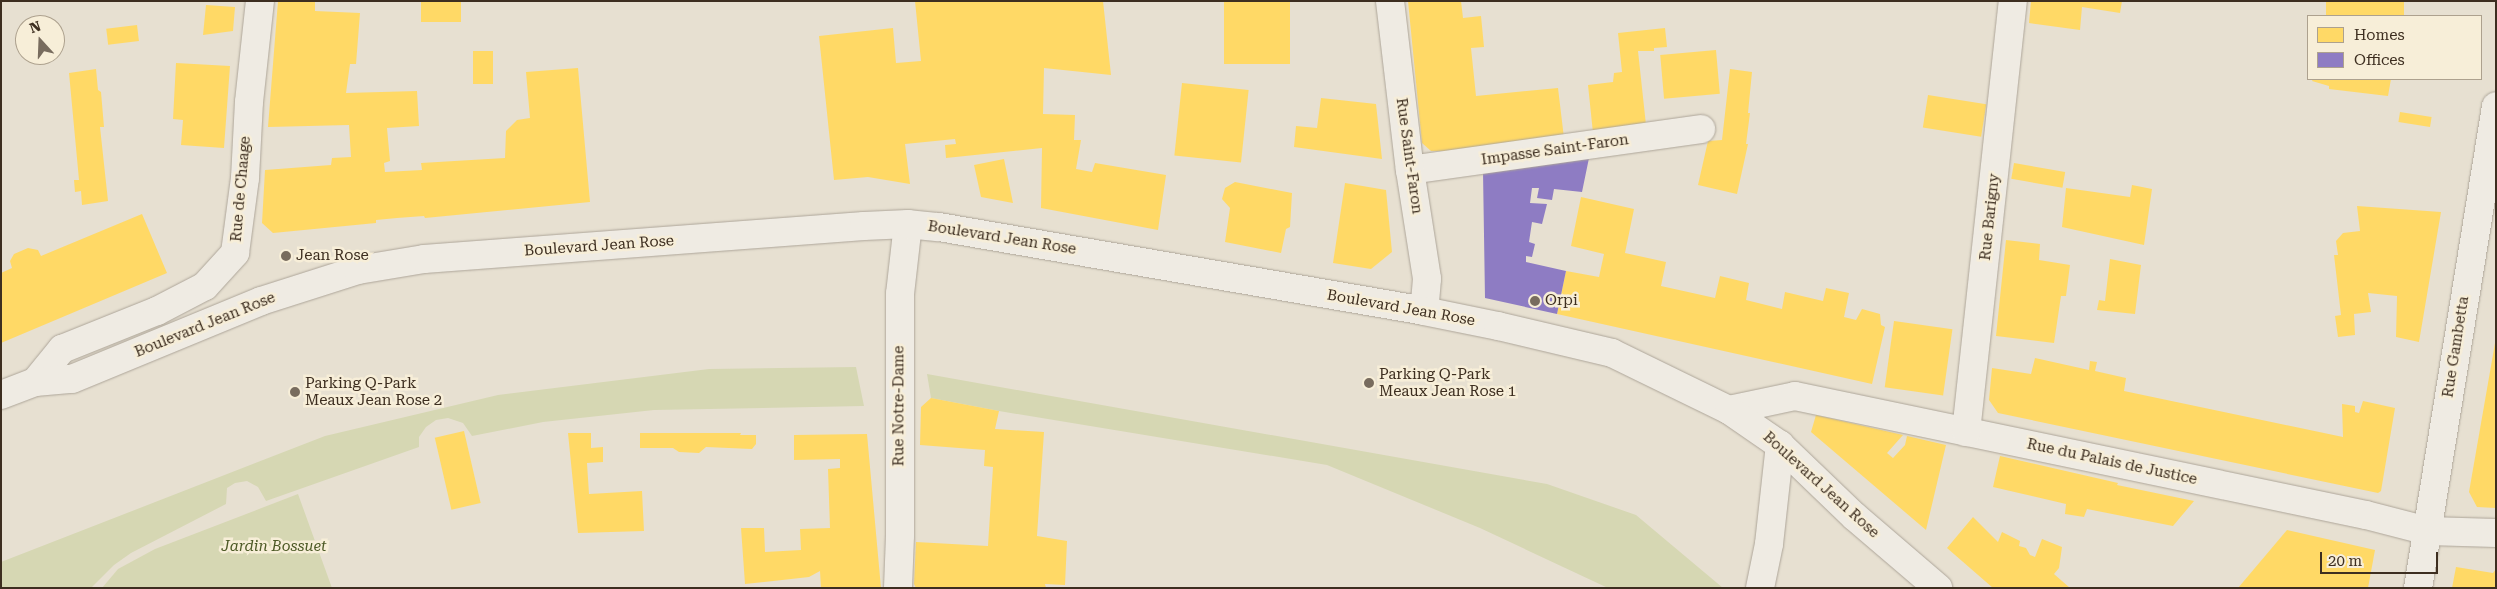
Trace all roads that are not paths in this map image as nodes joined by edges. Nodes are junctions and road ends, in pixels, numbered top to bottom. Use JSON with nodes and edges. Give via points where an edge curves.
{"nodes":[{"id":1,"x":260,"y":1,"type":"edge"},
{"id":2,"x":1390,"y":1,"type":"edge"},
{"id":3,"x":2013,"y":1,"type":"edge"},
{"id":4,"x":2496,"y":106,"type":"edge"},
{"id":5,"x":1701,"y":129,"type":"dead end"},
{"id":6,"x":1410,"y":170,"type":"junction"},
{"id":7,"x":908,"y":224,"type":"junction"},
{"id":8,"x":1424,"y":311,"type":"junction"},
{"id":9,"x":35,"y":382,"type":"junction"},
{"id":10,"x":1,"y":395,"type":"edge"},
{"id":11,"x":1729,"y":410,"type":"junction"},
{"id":12,"x":1966,"y":432,"type":"junction"},
{"id":13,"x":1780,"y":445,"type":"junction"},
{"id":14,"x":2428,"y":531,"type":"junction"},
{"id":15,"x":2496,"y":533,"type":"edge"},
{"id":16,"x":898,"y":588,"type":"edge"},
{"id":17,"x":1760,"y":588,"type":"edge"},
{"id":18,"x":1938,"y":588,"type":"edge"},
{"id":19,"x":2418,"y":588,"type":"edge"}],
"edges":[{"from":1,"to":9,"type":"street","name":"Rue de Chaage","via":[[235,253],[204,286],[157,311],[62,349]]},
{"from":2,"to":6,"type":"street","name":"Rue Saint-Faron"},
{"from":3,"to":12,"type":"street","name":"Rue Barigny"},
{"from":4,"to":14,"type":"street","name":"Rue Gambetta"},
{"from":5,"to":6,"type":"street","name":"Impasse Saint-Faron"},
{"from":6,"to":8,"type":"street","name":"Rue Saint-Faron","via":[[1427,279]]},
{"from":7,"to":8,"type":"street","name":"Boulevard Jean Rose","via":[[1075,249]]},
{"from":7,"to":9,"type":"street","name":"Boulevard Jean Rose","via":[[424,259],[358,270],[261,301],[72,379]]},
{"from":7,"to":16,"type":"street","name":"Rue Notre-Dame","via":[[900,294]]},
{"from":8,"to":11,"type":"street","name":"Boulevard Jean Rose","via":[[1612,354]]},
{"from":9,"to":10,"type":"street","name":"Boulevard Jean Rose"},
{"from":11,"to":12,"type":"street","name":"Rue du Palais de Justice","via":[[1795,396]]},
{"from":11,"to":13,"type":"street","name":"Boulevard Jean Rose"},
{"from":12,"to":14,"type":"street","name":"Rue du Palais de Justice","via":[[2366,515]]},
{"from":13,"to":17,"type":"street","via":[[1769,544]]},
{"from":13,"to":18,"type":"street","name":"Boulevard Jean Rose","via":[[1854,516]]},
{"from":14,"to":15,"type":"street","name":"Rue du Palais de Justice"},
{"from":14,"to":19,"type":"street","name":"Rue Gambetta"}]}
